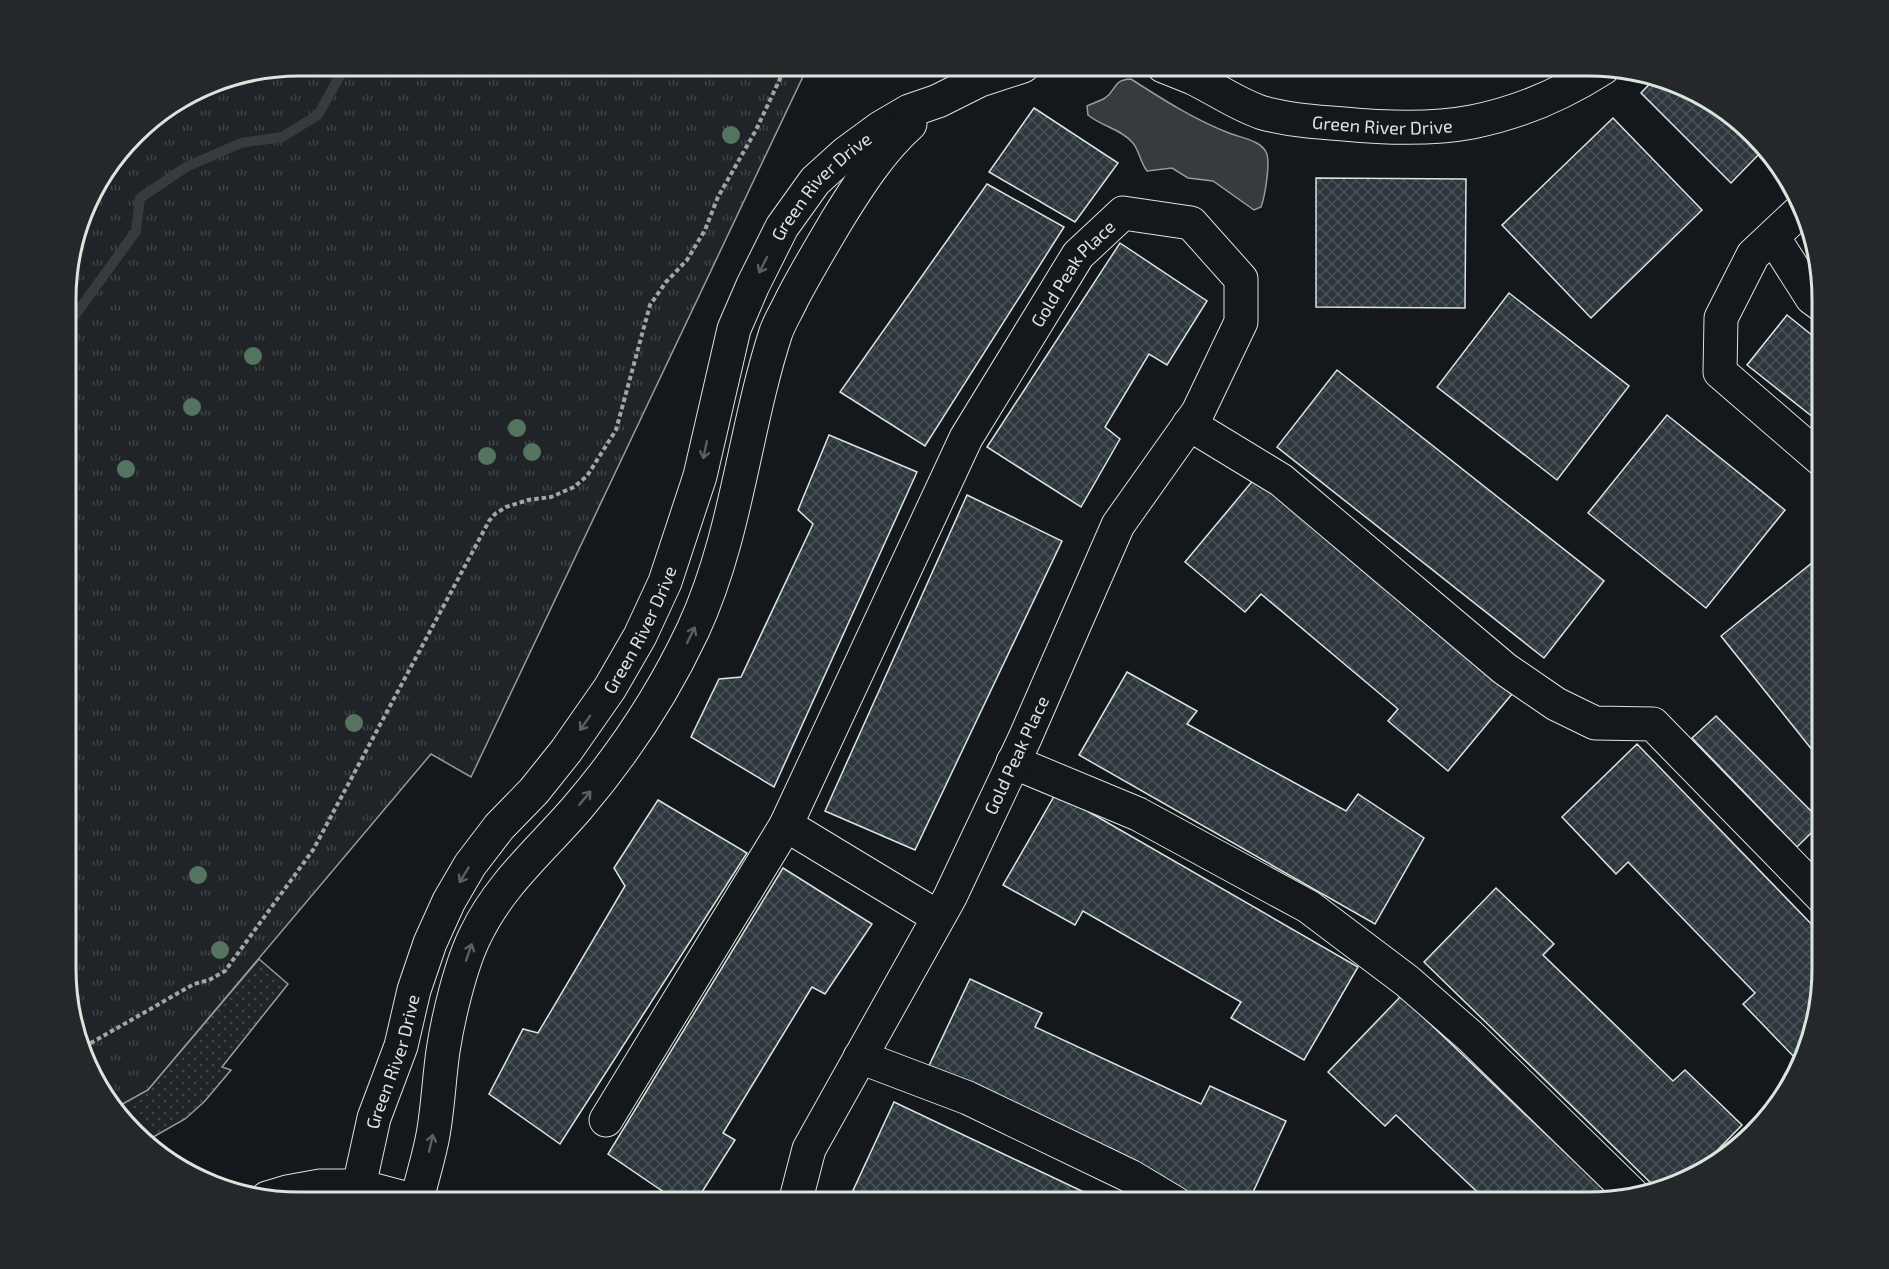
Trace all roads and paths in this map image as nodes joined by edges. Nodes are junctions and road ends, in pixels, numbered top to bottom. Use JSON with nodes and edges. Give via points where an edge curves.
{"nodes":[{"id":1,"x":781,"y":76,"type":"edge"},
{"id":2,"x":992,"y":76,"type":"edge"},
{"id":3,"x":1188,"y":76,"type":"edge"},
{"id":4,"x":1591,"y":76,"type":"edge"},
{"id":5,"x":938,"y":100,"type":"junction"},
{"id":6,"x":1796,"y":215,"type":"edge"},
{"id":7,"x":1773,"y":237,"type":"junction"},
{"id":8,"x":1812,"y":298,"type":"edge"},
{"id":9,"x":1189,"y":424,"type":"junction"},
{"id":10,"x":1812,"y":451,"type":"edge"},
{"id":11,"x":1013,"y":762,"type":"junction"},
{"id":12,"x":786,"y":825,"type":"junction"},
{"id":13,"x":1812,"y":888,"type":"edge"},
{"id":14,"x":938,"y":918,"type":"junction"},
{"id":15,"x":89,"y":1044,"type":"edge"},
{"id":16,"x":860,"y":1057,"type":"junction"},
{"id":17,"x":606,"y":1120,"type":"dead end"},
{"id":18,"x":359,"y":1186,"type":"junction"},
{"id":19,"x":1627,"y":1189,"type":"edge"},
{"id":20,"x":286,"y":1192,"type":"edge"},
{"id":21,"x":383,"y":1192,"type":"edge"},
{"id":22,"x":422,"y":1192,"type":"edge"},
{"id":23,"x":798,"y":1192,"type":"edge"},
{"id":24,"x":1156,"y":1192,"type":"edge"}],
"edges":[{"from":1,"to":15,"type":"path","via":[[718,197],[705,230],[687,260],[650,305],[616,430],[587,476],[551,497],[528,500],[495,514],[313,850],[225,971],[194,984]]},
{"from":2,"to":5,"type":"street","name":"Green River Drive"},
{"from":3,"to":4,"type":"street","name":"Green River Drive","via":[[1261,112],[1299,121],[1409,127],[1473,122],[1546,98]]},
{"from":5,"to":18,"type":"street","name":"Green River Drive","one_way":true,"via":[[899,117],[846,153],[815,181],[782,227],[734,329],[699,476],[665,582],[610,688],[566,752],[470,865],[449,901],[414,990],[400,1046],[374,1118]]},
{"from":22,"to":5,"type":"street","name":"Green River Drive","one_way":true,"via":[[443,1051],[460,977],[475,935],[500,893],[614,763],[673,670],[695,626],[727,535],[778,328],[805,274],[870,169],[894,139]]},
{"from":6,"to":7,"type":"street"},
{"from":7,"to":8,"type":"street"},
{"from":7,"to":10,"type":"street","via":[[1753,255],[1720,318],[1720,372]]},
{"from":9,"to":11,"type":"street","name":"Gold Peak Place","via":[[1118,525]]},
{"from":9,"to":12,"type":"street","name":"Gold Peak Place","via":[[1241,322],[1241,279],[1191,223],[1123,213],[1078,255],[966,438]]},
{"from":9,"to":13,"type":"street","via":[[1281,480],[1505,669],[1556,704],[1595,723],[1653,724]]},
{"from":11,"to":14,"type":"street","name":"Gold Peak Place"},
{"from":11,"to":19,"type":"street","via":[[1138,814],[1309,907],[1407,981],[1470,1036]]},
{"from":12,"to":14,"type":"street"},
{"from":12,"to":17,"type":"street","name":"Gold Peak Place"},
{"from":14,"to":16,"type":"street","name":"Gold Peak Place"},
{"from":16,"to":23,"type":"street","name":"Gold Peak Place","via":[[809,1149]]},
{"from":16,"to":24,"type":"street","via":[[968,1098]]},
{"from":18,"to":20,"type":"street","via":[[320,1186]]},
{"from":18,"to":21,"type":"street"}]}
